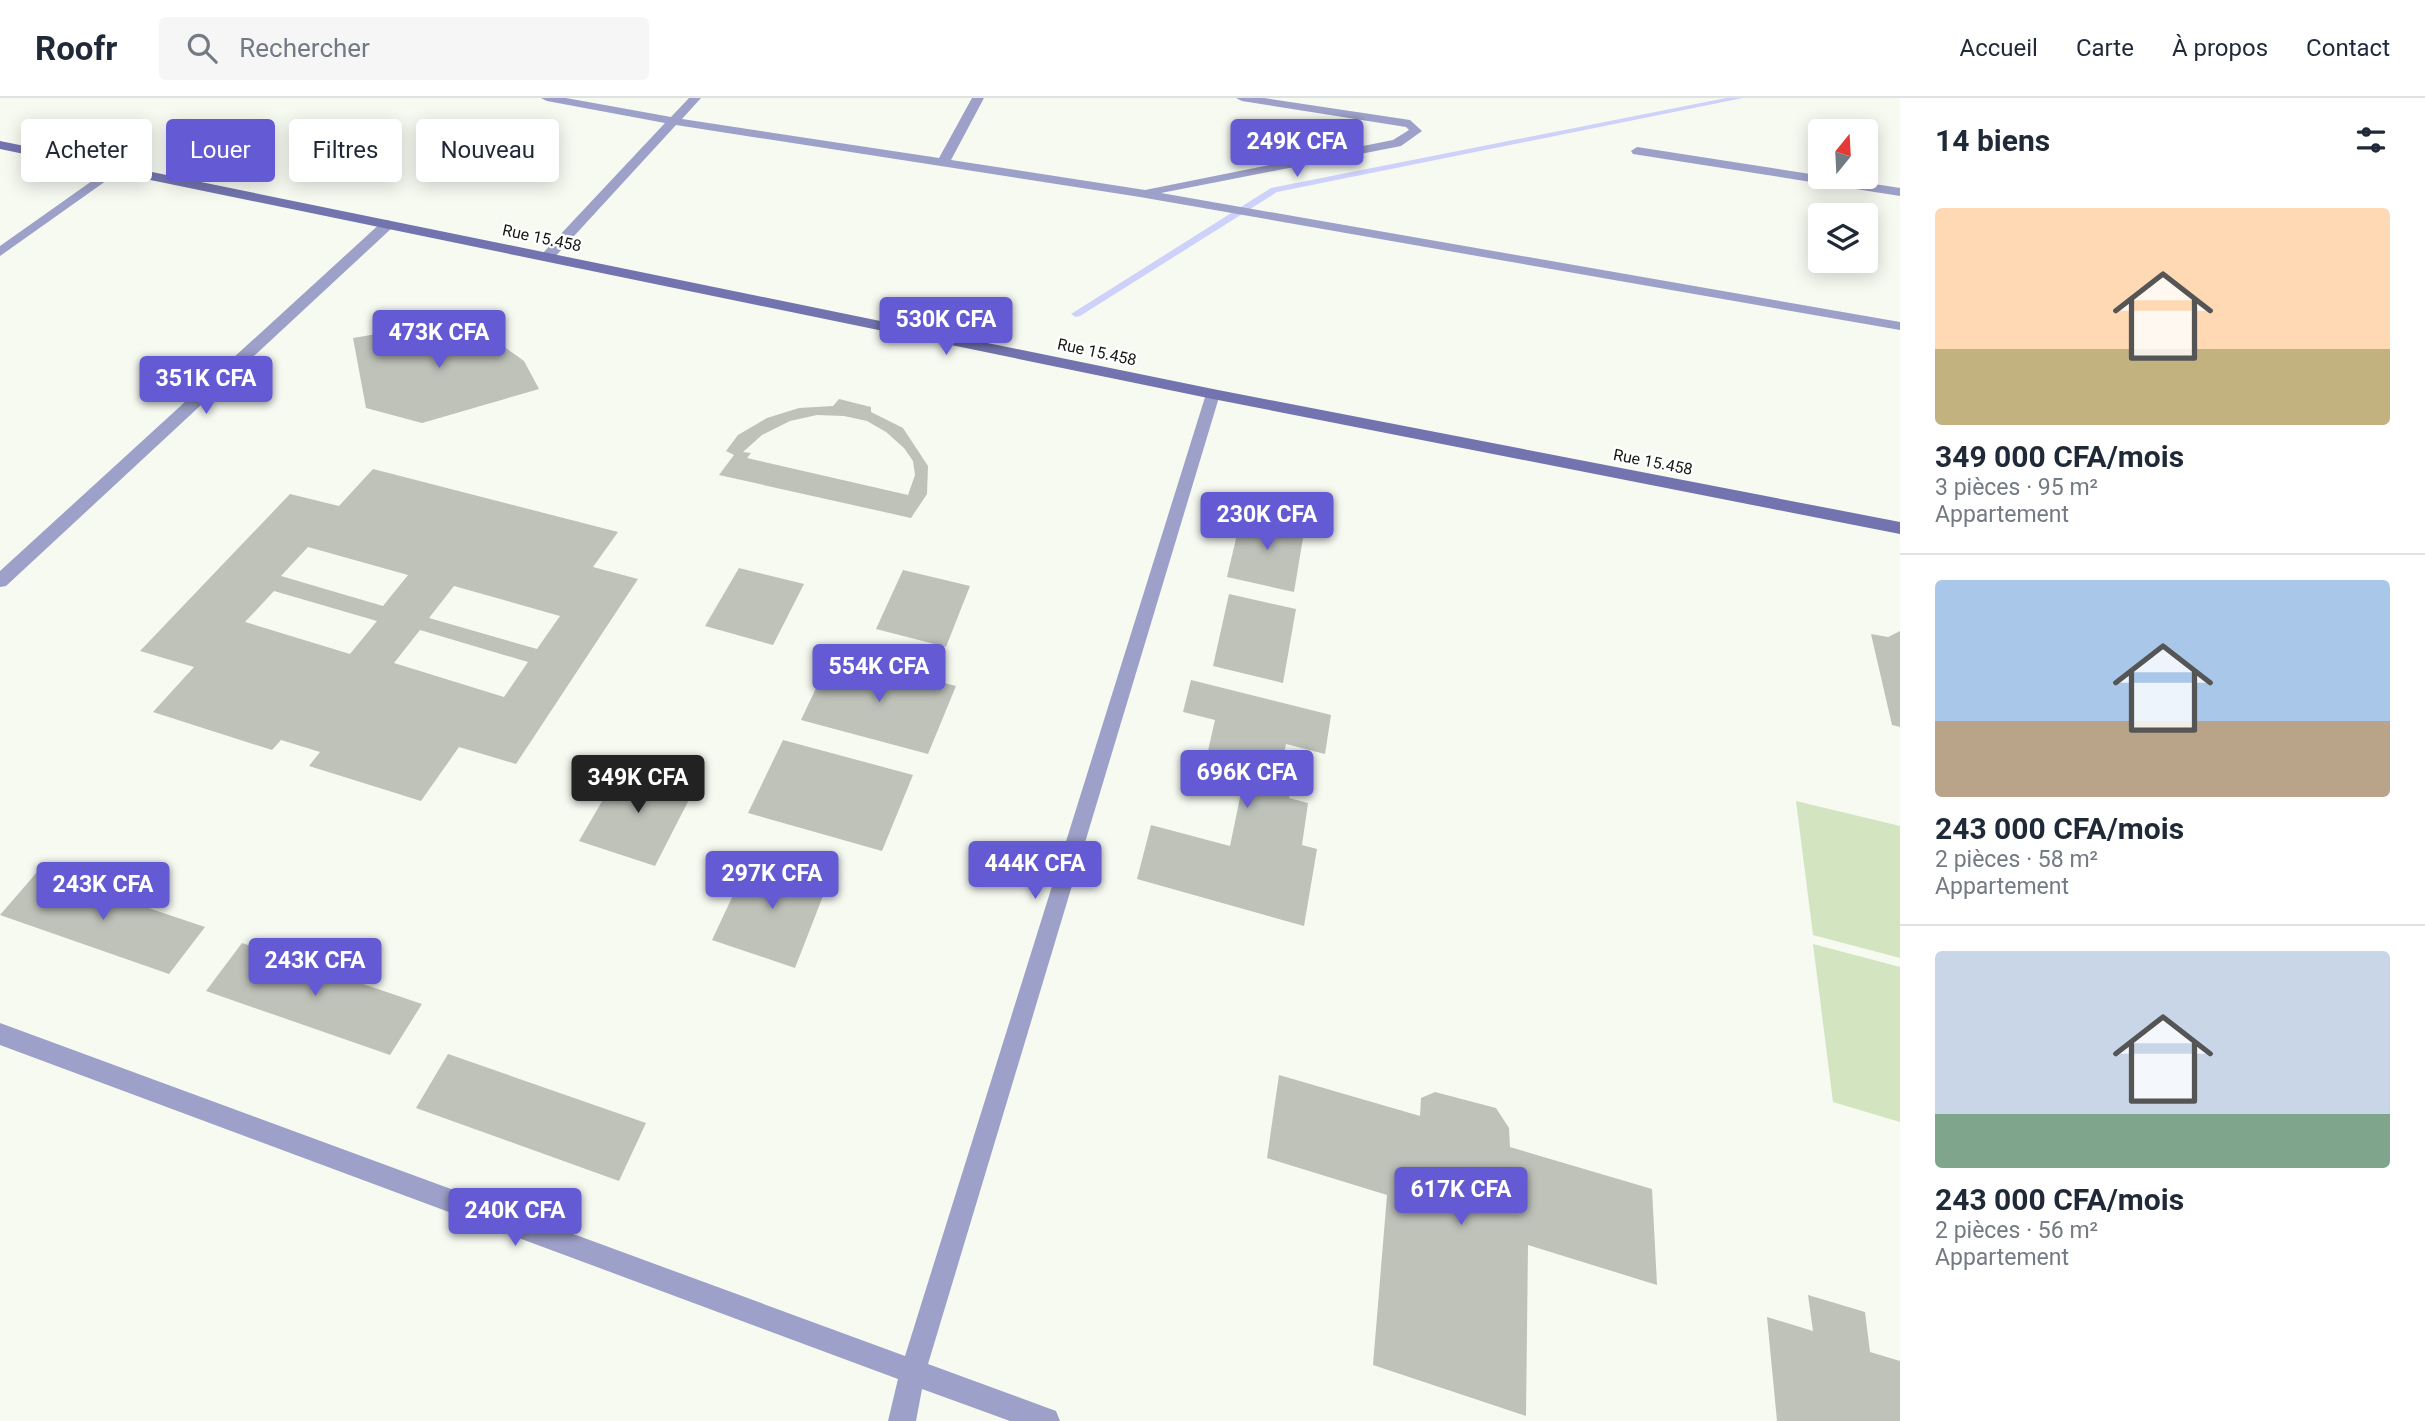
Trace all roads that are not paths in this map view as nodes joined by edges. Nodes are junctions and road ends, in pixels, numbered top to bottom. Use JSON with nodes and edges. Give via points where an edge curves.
{"nodes":[{"id":1,"x":547,"y":98,"type":"edge"},
{"id":2,"x":695,"y":98,"type":"edge"},
{"id":3,"x":978,"y":98,"type":"edge"},
{"id":4,"x":1242,"y":98,"type":"edge"},
{"id":5,"x":674,"y":121,"type":"junction"},
{"id":6,"x":0,"y":145,"type":"edge"},
{"id":7,"x":21,"y":149,"type":"edge"},
{"id":8,"x":1637,"y":151,"type":"dead end"},
{"id":9,"x":943,"y":163,"type":"junction"},
{"id":10,"x":152,"y":175,"type":"edge"},
{"id":11,"x":97,"y":182,"type":"edge"},
{"id":12,"x":1900,"y":192,"type":"edge"},
{"id":13,"x":1140,"y":193,"type":"junction"},
{"id":14,"x":388,"y":223,"type":"junction"},
{"id":15,"x":0,"y":252,"type":"edge"},
{"id":16,"x":547,"y":257,"type":"junction"},
{"id":17,"x":1900,"y":326,"type":"edge"},
{"id":18,"x":1213,"y":394,"type":"junction"},
{"id":19,"x":1900,"y":528,"type":"edge"},
{"id":20,"x":0,"y":581,"type":"edge"},
{"id":21,"x":0,"y":1034,"type":"edge"},
{"id":22,"x":914,"y":1371,"type":"junction"},
{"id":23,"x":902,"y":1421,"type":"edge"},
{"id":24,"x":1046,"y":1421,"type":"edge"}],
"edges":[{"from":1,"to":5,"type":"street"},
{"from":2,"to":5,"type":"street"},
{"from":3,"to":9,"type":"street"},
{"from":4,"to":13,"type":"street","via":[[1410,124],[1416,131],[1397,143]]},
{"from":5,"to":9,"type":"street"},
{"from":5,"to":16,"type":"street"},
{"from":6,"to":7,"type":"main road","name":"Rue 15.458"},
{"from":8,"to":12,"type":"street"},
{"from":9,"to":13,"type":"street"},
{"from":10,"to":14,"type":"main road","name":"Rue 15.458"},
{"from":11,"to":15,"type":"street"},
{"from":13,"to":17,"type":"street"},
{"from":14,"to":16,"type":"main road","name":"Rue 15.458"},
{"from":14,"to":20,"type":"street"},
{"from":16,"to":18,"type":"main road","name":"Rue 15.458"},
{"from":18,"to":19,"type":"main road","name":"Rue 15.458"},
{"from":18,"to":22,"type":"street"},
{"from":21,"to":22,"type":"street"},
{"from":22,"to":23,"type":"street"},
{"from":22,"to":24,"type":"street"}]}
